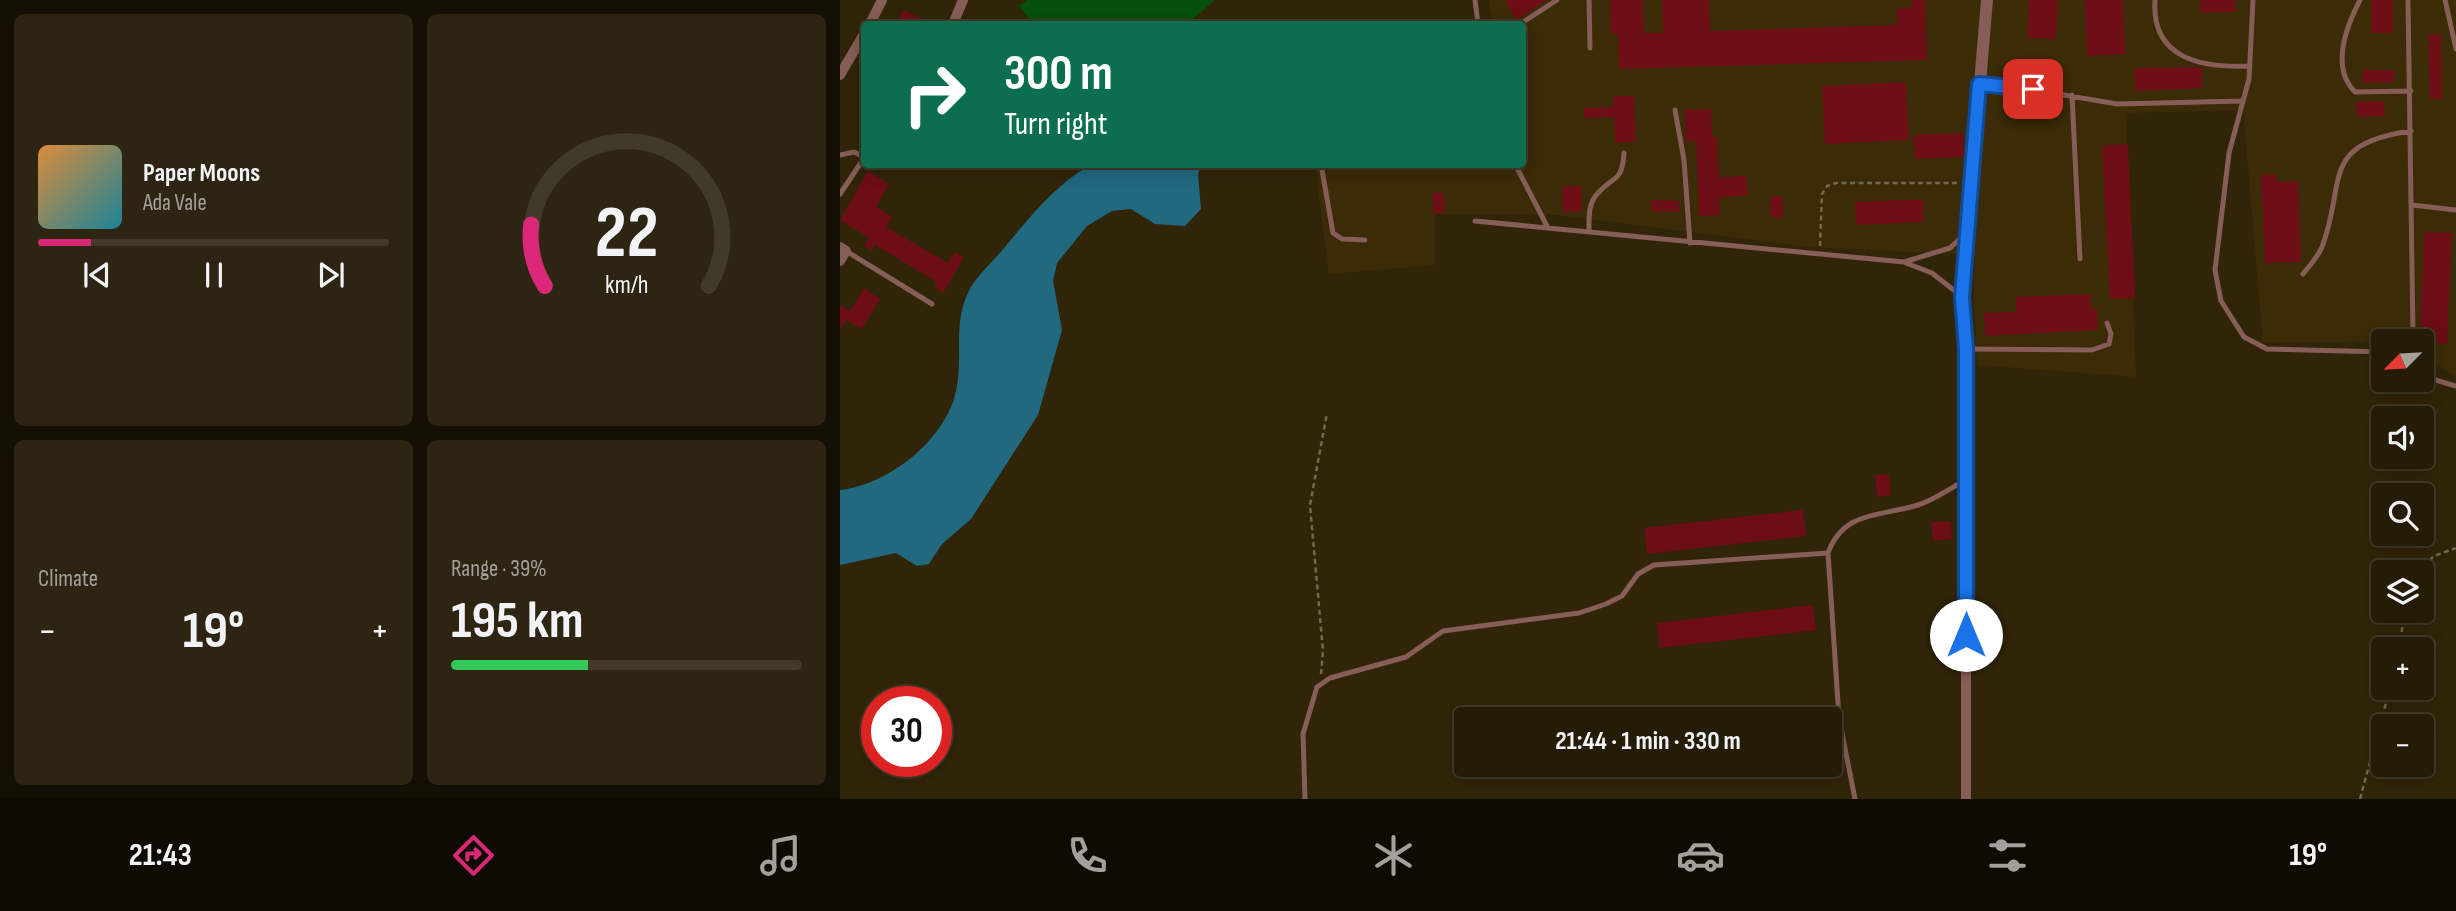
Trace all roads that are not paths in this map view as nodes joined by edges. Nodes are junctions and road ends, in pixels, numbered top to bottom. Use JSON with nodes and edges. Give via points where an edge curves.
{"nodes":[{"id":1,"x":882,"y":0,"type":"edge"},
{"id":2,"x":963,"y":0,"type":"edge"},
{"id":3,"x":1475,"y":0,"type":"edge"},
{"id":4,"x":1557,"y":0,"type":"edge"},
{"id":5,"x":1589,"y":0,"type":"edge"},
{"id":6,"x":1987,"y":0,"type":"edge"},
{"id":7,"x":2155,"y":0,"type":"edge"},
{"id":8,"x":2253,"y":0,"type":"edge"},
{"id":9,"x":2360,"y":0,"type":"edge"},
{"id":10,"x":2408,"y":0,"type":"edge"},
{"id":11,"x":2445,"y":0,"type":"edge"},
{"id":12,"x":872,"y":21,"type":"edge"},
{"id":13,"x":954,"y":21,"type":"edge"},
{"id":14,"x":1478,"y":21,"type":"edge"},
{"id":15,"x":1525,"y":21,"type":"edge"},
{"id":16,"x":861,"y":39,"type":"edge"},
{"id":17,"x":1590,"y":48,"type":"dead end"},
{"id":18,"x":2456,"y":49,"type":"edge"},
{"id":19,"x":2249,"y":66,"type":"junction"},
{"id":20,"x":840,"y":75,"type":"edge"},
{"id":21,"x":1979,"y":84,"type":"junction"},
{"id":22,"x":2411,"y":91,"type":"junction"},
{"id":23,"x":2072,"y":96,"type":"junction"},
{"id":24,"x":2242,"y":101,"type":"junction"},
{"id":25,"x":1675,"y":110,"type":"dead end"},
{"id":26,"x":2411,"y":131,"type":"junction"},
{"id":27,"x":1624,"y":153,"type":"dead end"},
{"id":28,"x":840,"y":155,"type":"edge"},
{"id":29,"x":861,"y":156,"type":"edge"},
{"id":30,"x":861,"y":162,"type":"edge"},
{"id":31,"x":1322,"y":168,"type":"edge"},
{"id":32,"x":1517,"y":168,"type":"edge"},
{"id":33,"x":840,"y":194,"type":"edge"},
{"id":34,"x":2412,"y":205,"type":"junction"},
{"id":35,"x":2456,"y":209,"type":"edge"},
{"id":36,"x":1475,"y":221,"type":"dead end"},
{"id":37,"x":1547,"y":226,"type":"junction"},
{"id":38,"x":1589,"y":231,"type":"junction"},
{"id":39,"x":1968,"y":231,"type":"junction"},
{"id":40,"x":1365,"y":240,"type":"dead end"},
{"id":41,"x":1690,"y":243,"type":"junction"},
{"id":42,"x":842,"y":253,"type":"edge"},
{"id":43,"x":2080,"y":259,"type":"dead end"},
{"id":44,"x":1904,"y":262,"type":"junction"},
{"id":45,"x":2303,"y":274,"type":"dead end"},
{"id":46,"x":1962,"y":297,"type":"junction"},
{"id":47,"x":932,"y":304,"type":"dead end"},
{"id":48,"x":2107,"y":323,"type":"dead end"},
{"id":49,"x":2413,"y":329,"type":"edge"},
{"id":50,"x":1966,"y":349,"type":"junction"},
{"id":51,"x":2371,"y":352,"type":"edge"},
{"id":52,"x":2434,"y":380,"type":"edge"},
{"id":53,"x":2456,"y":386,"type":"edge"},
{"id":54,"x":1966,"y":480,"type":"junction"},
{"id":55,"x":1828,"y":553,"type":"junction"},
{"id":56,"x":1305,"y":799,"type":"edge"},
{"id":57,"x":1855,"y":799,"type":"edge"},
{"id":58,"x":1966,"y":799,"type":"edge"}],
"edges":[{"from":1,"to":12,"type":"street"},
{"from":2,"to":13,"type":"street"},
{"from":3,"to":14,"type":"lane"},
{"from":4,"to":15,"type":"lane"},
{"from":5,"to":17,"type":"lane"},
{"from":6,"to":21,"type":"street"},
{"from":7,"to":19,"type":"lane","via":[[2163,42],[2178,54],[2215,67]]},
{"from":8,"to":19,"type":"lane"},
{"from":9,"to":22,"type":"lane","via":[[2349,22],[2341,62],[2348,84],[2355,92]]},
{"from":10,"to":22,"type":"lane"},
{"from":11,"to":18,"type":"lane"},
{"from":16,"to":20,"type":"street"},
{"from":19,"to":24,"type":"lane"},
{"from":21,"to":23,"type":"lane"},
{"from":21,"to":39,"type":"street"},
{"from":22,"to":26,"type":"lane"},
{"from":23,"to":24,"type":"lane","via":[[2117,104]]},
{"from":23,"to":43,"type":"lane"},
{"from":24,"to":51,"type":"lane","via":[[2229,153],[2215,270],[2221,301],[2244,337],[2267,349]]},
{"from":25,"to":41,"type":"lane"},
{"from":26,"to":34,"type":"lane"},
{"from":26,"to":45,"type":"lane","via":[[2361,145],[2343,163],[2321,250]]},
{"from":27,"to":38,"type":"lane","via":[[1623,170],[1590,207]]},
{"from":28,"to":29,"type":"lane","via":[[854,152]]},
{"from":30,"to":33,"type":"lane"},
{"from":31,"to":40,"type":"lane","via":[[1334,233],[1342,240]]},
{"from":32,"to":37,"type":"lane"},
{"from":34,"to":35,"type":"lane"},
{"from":34,"to":49,"type":"lane"},
{"from":36,"to":37,"type":"lane"},
{"from":37,"to":38,"type":"lane"},
{"from":38,"to":41,"type":"lane"},
{"from":39,"to":44,"type":"lane","via":[[1950,248]]},
{"from":39,"to":46,"type":"street"},
{"from":41,"to":44,"type":"lane"},
{"from":42,"to":47,"type":"lane"},
{"from":44,"to":46,"type":"lane","via":[[1932,273]]},
{"from":46,"to":50,"type":"street"},
{"from":48,"to":50,"type":"lane","via":[[2109,344],[2092,350]]},
{"from":50,"to":54,"type":"street"},
{"from":52,"to":53,"type":"lane"},
{"from":54,"to":55,"type":"lane","via":[[1920,504],[1855,520],[1835,534]]},
{"from":54,"to":58,"type":"street"},
{"from":55,"to":56,"type":"lane","via":[[1654,565],[1637,574],[1622,596],[1606,604],[1579,613],[1443,631],[1406,657],[1330,678],[1317,687],[1303,734]]},
{"from":55,"to":57,"type":"lane","via":[[1839,718]]}]}
